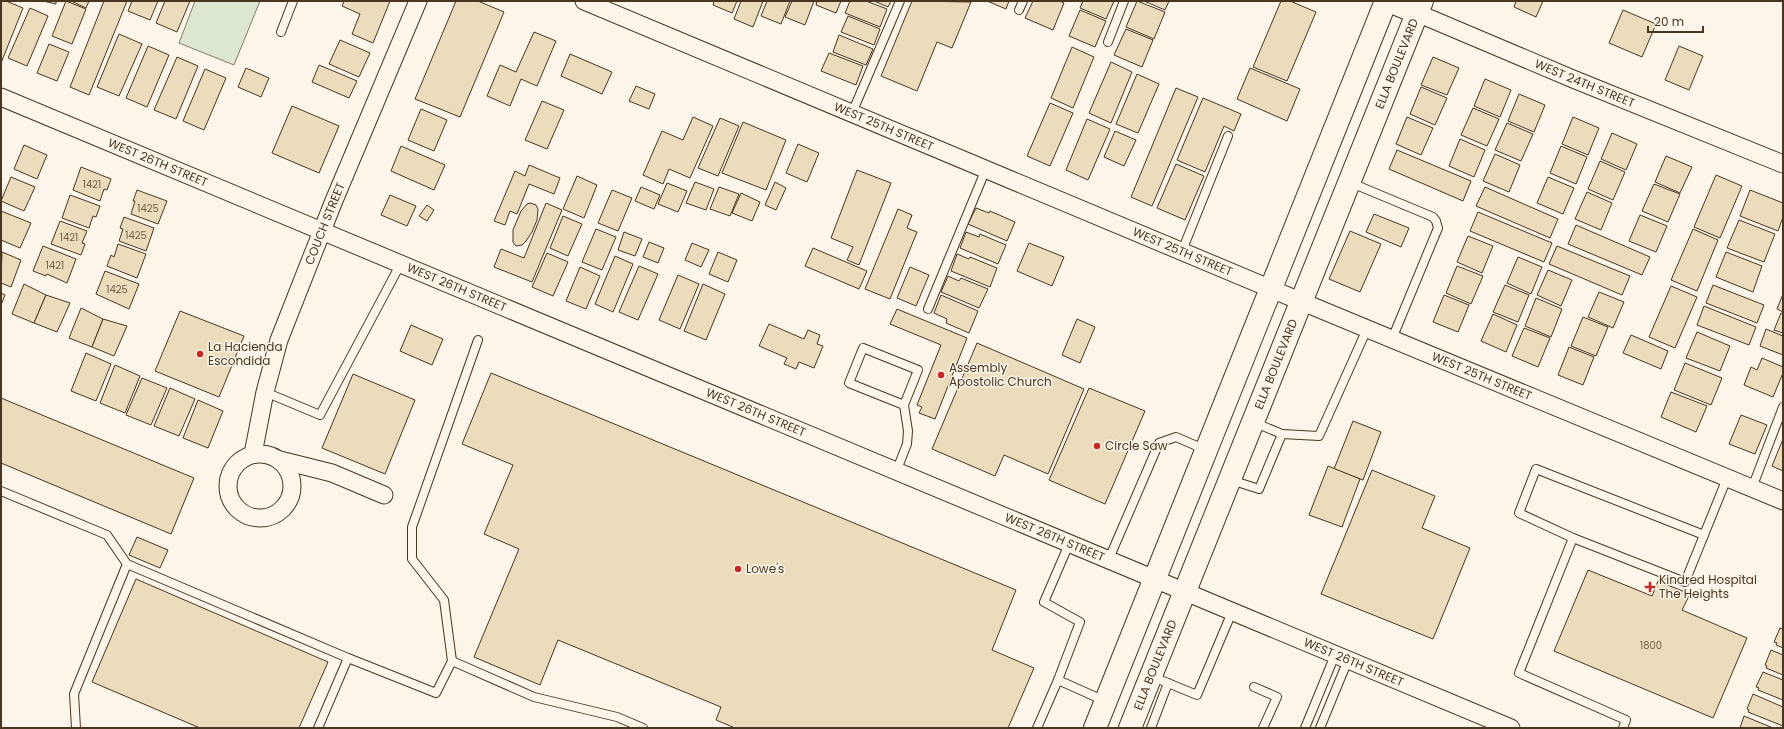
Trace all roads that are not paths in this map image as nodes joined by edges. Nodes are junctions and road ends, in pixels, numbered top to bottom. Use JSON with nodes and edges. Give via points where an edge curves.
{"nodes":[{"id":1,"x":293,"y":1,"type":"edge"},
{"id":2,"x":418,"y":1,"type":"edge"},
{"id":3,"x":584,"y":1,"type":"edge"},
{"id":4,"x":900,"y":1,"type":"edge"},
{"id":5,"x":1023,"y":1,"type":"edge"},
{"id":6,"x":1124,"y":1,"type":"edge"},
{"id":7,"x":1387,"y":1,"type":"edge"},
{"id":8,"x":1419,"y":7,"type":"edge"},
{"id":9,"x":1019,"y":10,"type":"dead end"},
{"id":10,"x":281,"y":32,"type":"dead end"},
{"id":11,"x":1108,"y":42,"type":"dead end"},
{"id":12,"x":1,"y":97,"type":"edge"},
{"id":13,"x":852,"y":113,"type":"junction"},
{"id":14,"x":1228,"y":136,"type":"dead end"},
{"id":15,"x":1783,"y":164,"type":"edge"},
{"id":16,"x":986,"y":169,"type":"junction"},
{"id":17,"x":1348,"y":182,"type":"junction"},
{"id":18,"x":322,"y":232,"type":"junction"},
{"id":19,"x":1182,"y":251,"type":"junction"},
{"id":20,"x":400,"y":265,"type":"junction"},
{"id":21,"x":1271,"y":289,"type":"junction"},
{"id":22,"x":1300,"y":301,"type":"junction"},
{"id":23,"x":928,"y":309,"type":"dead end"},
{"id":24,"x":1367,"y":329,"type":"junction"},
{"id":25,"x":1392,"y":339,"type":"junction"},
{"id":26,"x":478,"y":340,"type":"dead end"},
{"id":27,"x":265,"y":392,"type":"junction"},
{"id":28,"x":904,"y":405,"type":"junction"},
{"id":29,"x":1783,"y":407,"type":"edge"},
{"id":30,"x":1253,"y":422,"type":"junction"},
{"id":31,"x":1282,"y":434,"type":"junction"},
{"id":32,"x":1207,"y":450,"type":"junction"},
{"id":33,"x":254,"y":454,"type":"junction"},
{"id":34,"x":280,"y":460,"type":"junction"},
{"id":35,"x":896,"y":472,"type":"junction"},
{"id":36,"x":1728,"y":478,"type":"junction"},
{"id":37,"x":1230,"y":480,"type":"junction"},
{"id":38,"x":1752,"y":488,"type":"junction"},
{"id":39,"x":1,"y":491,"type":"edge"},
{"id":40,"x":384,"y":495,"type":"dead end"},
{"id":41,"x":1783,"y":500,"type":"edge"},
{"id":42,"x":1704,"y":535,"type":"junction"},
{"id":43,"x":1573,"y":538,"type":"junction"},
{"id":44,"x":1069,"y":544,"type":"junction"},
{"id":45,"x":1108,"y":561,"type":"junction"},
{"id":46,"x":127,"y":564,"type":"junction"},
{"id":47,"x":1155,"y":580,"type":"junction"},
{"id":48,"x":1185,"y":593,"type":"junction"},
{"id":49,"x":1232,"y":612,"type":"junction"},
{"id":50,"x":348,"y":658,"type":"junction"},
{"id":51,"x":1342,"y":658,"type":"junction"},
{"id":52,"x":452,"y":661,"type":"junction"},
{"id":53,"x":1058,"y":680,"type":"junction"},
{"id":54,"x":1159,"y":680,"type":"junction"},
{"id":55,"x":1254,"y":687,"type":"dead end"},
{"id":56,"x":1106,"y":702,"type":"junction"},
{"id":57,"x":1142,"y":718,"type":"edge"},
{"id":58,"x":76,"y":728,"type":"edge"},
{"id":59,"x":318,"y":728,"type":"edge"},
{"id":60,"x":643,"y":728,"type":"edge"},
{"id":61,"x":1037,"y":728,"type":"edge"},
{"id":62,"x":1095,"y":728,"type":"edge"},
{"id":63,"x":1151,"y":728,"type":"edge"},
{"id":64,"x":1263,"y":728,"type":"edge"},
{"id":65,"x":1305,"y":728,"type":"edge"},
{"id":66,"x":1320,"y":728,"type":"edge"},
{"id":67,"x":1511,"y":728,"type":"edge"},
{"id":68,"x":1623,"y":728,"type":"edge"}],
"edges":[{"from":1,"to":10,"type":"lane"},
{"from":2,"to":18,"type":"street","name":"COUCH STREET"},
{"from":3,"to":13,"type":"street","name":"WEST 25TH STREET"},
{"from":4,"to":13,"type":"lane"},
{"from":5,"to":9,"type":"lane"},
{"from":6,"to":11,"type":"lane"},
{"from":7,"to":8,"type":"street","name":"WEST 24TH STREET"},
{"from":7,"to":21,"type":"main road"},
{"from":8,"to":15,"type":"street","name":"WEST 24TH STREET"},
{"from":8,"to":17,"type":"main road","name":"ELLA BOULEVARD"},
{"from":12,"to":18,"type":"street","name":"WEST 26TH STREET"},
{"from":13,"to":16,"type":"street","name":"WEST 25TH STREET"},
{"from":14,"to":19,"type":"lane"},
{"from":16,"to":19,"type":"street","name":"WEST 25TH STREET"},
{"from":16,"to":23,"type":"lane"},
{"from":17,"to":22,"type":"main road","name":"ELLA BOULEVARD"},
{"from":17,"to":25,"type":"lane","via":[[1433,217],[1438,224]]},
{"from":18,"to":20,"type":"street","name":"WEST 26TH STREET"},
{"from":18,"to":27,"type":"street","name":"COUCH STREET","via":[[279,340]]},
{"from":19,"to":21,"type":"street","name":"WEST 25TH STREET"},
{"from":20,"to":27,"type":"lane","via":[[320,415]]},
{"from":20,"to":35,"type":"street","name":"WEST 26TH STREET"},
{"from":21,"to":22,"type":"street","name":"WEST 25TH STREET"},
{"from":21,"to":32,"type":"main road"},
{"from":22,"to":24,"type":"street","name":"WEST 25TH STREET"},
{"from":22,"to":30,"type":"main road","name":"ELLA BOULEVARD"},
{"from":24,"to":25,"type":"street","name":"WEST 25TH STREET"},
{"from":24,"to":31,"type":"lane","via":[[1319,436]]},
{"from":25,"to":36,"type":"street","name":"WEST 25TH STREET"},
{"from":26,"to":52,"type":"lane","via":[[412,527],[412,559],[444,600]]},
{"from":27,"to":33,"type":"street","name":"COUCH STREET"},
{"from":28,"to":28,"type":"lane","via":[[849,383],[863,348],[918,370]]},
{"from":28,"to":35,"type":"lane","via":[[907,444]]},
{"from":29,"to":38,"type":"lane"},
{"from":30,"to":31,"type":"lane"},
{"from":30,"to":37,"type":"main road","name":"ELLA BOULEVARD"},
{"from":31,"to":37,"type":"lane","via":[[1259,489]]},
{"from":32,"to":45,"type":"lane","via":[[1176,436],[1159,443]]},
{"from":32,"to":47,"type":"main road"},
{"from":33,"to":34,"type":"street","via":[[268,454]]},
{"from":33,"to":34,"type":"street","via":[[242,459],[233,468],[228,479],[228,493],[234,506],[244,515],[258,519],[272,518],[284,510],[291,498],[293,484],[290,471]]},
{"from":34,"to":40,"type":"street","via":[[332,473]]},
{"from":35,"to":44,"type":"street","name":"WEST 26TH STREET"},
{"from":36,"to":38,"type":"street","name":"WEST 25TH STREET"},
{"from":36,"to":42,"type":"lane"},
{"from":37,"to":48,"type":"main road","name":"ELLA BOULEVARD"},
{"from":38,"to":41,"type":"street","name":"WEST 25TH STREET"},
{"from":39,"to":46,"type":"lane","via":[[107,535]]},
{"from":42,"to":43,"type":"lane","via":[[1685,582]]},
{"from":42,"to":43,"type":"lane","via":[[1536,469],[1519,514]]},
{"from":43,"to":68,"type":"lane","via":[[1519,673],[1626,720]]},
{"from":44,"to":45,"type":"street","name":"WEST 26TH STREET"},
{"from":44,"to":53,"type":"lane","via":[[1044,602],[1080,622]]},
{"from":45,"to":47,"type":"street","name":"WEST 26TH STREET"},
{"from":46,"to":50,"type":"lane"},
{"from":46,"to":58,"type":"lane","via":[[74,694]]},
{"from":47,"to":48,"type":"street","name":"WEST 26TH STREET"},
{"from":47,"to":56,"type":"main road"},
{"from":48,"to":49,"type":"street","name":"WEST 26TH STREET"},
{"from":48,"to":54,"type":"main road","name":"ELLA BOULEVARD"},
{"from":49,"to":51,"type":"street","name":"WEST 26TH STREET"},
{"from":49,"to":54,"type":"lane","via":[[1197,695]]},
{"from":50,"to":52,"type":"lane","via":[[436,693]]},
{"from":50,"to":59,"type":"lane"},
{"from":51,"to":65,"type":"lane"},
{"from":51,"to":66,"type":"lane"},
{"from":51,"to":67,"type":"street","name":"WEST 26TH STREET"},
{"from":52,"to":60,"type":"lane","via":[[534,697],[617,717]]},
{"from":53,"to":56,"type":"lane"},
{"from":53,"to":61,"type":"lane"},
{"from":54,"to":57,"type":"main road","name":"ELLA BOULEVARD"},
{"from":55,"to":64,"type":"lane","via":[[1277,697]]},
{"from":56,"to":62,"type":"main road"},
{"from":57,"to":63,"type":"lane"}]}
